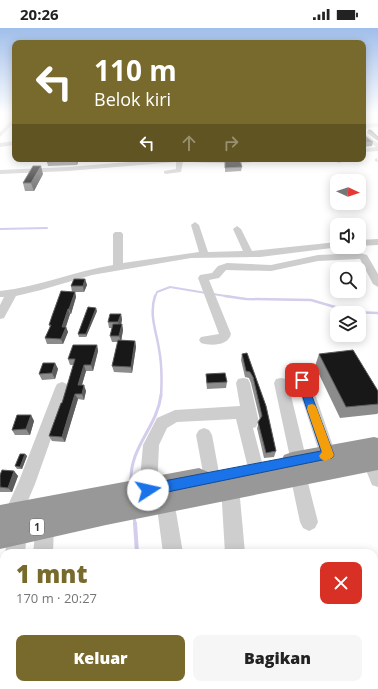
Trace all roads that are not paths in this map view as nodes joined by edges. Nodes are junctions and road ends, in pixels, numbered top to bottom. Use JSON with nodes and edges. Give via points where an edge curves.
{"nodes":[{"id":1,"x":378,"y":149,"type":"edge"},
{"id":2,"x":366,"y":150,"type":"edge"},
{"id":3,"x":63,"y":162,"type":"edge"},
{"id":4,"x":79,"y":162,"type":"edge"},
{"id":5,"x":165,"y":162,"type":"edge"},
{"id":6,"x":180,"y":162,"type":"edge"},
{"id":7,"x":8,"y":165,"type":"dead end"},
{"id":8,"x":78,"y":168,"type":"junction"},
{"id":9,"x":60,"y":170,"type":"junction"},
{"id":10,"x":1,"y":172,"type":"edge"},
{"id":11,"x":166,"y":172,"type":"dead end"},
{"id":12,"x":195,"y":225,"type":"dead end"},
{"id":13,"x":237,"y":229,"type":"dead end"},
{"id":14,"x":118,"y":234,"type":"dead end"},
{"id":15,"x":378,"y":242,"type":"edge"},
{"id":16,"x":366,"y":243,"type":"edge"},
{"id":17,"x":330,"y":247,"type":"edge"},
{"id":18,"x":204,"y":254,"type":"junction"},
{"id":19,"x":250,"y":254,"type":"junction"},
{"id":20,"x":118,"y":267,"type":"junction"},
{"id":21,"x":257,"y":268,"type":"junction"},
{"id":22,"x":377,"y":280,"type":"edge"},
{"id":23,"x":12,"y":293,"type":"junction"},
{"id":24,"x":0,"y":294,"type":"edge"},
{"id":25,"x":0,"y":315,"type":"edge"},
{"id":26,"x":205,"y":340,"type":"dead end"},
{"id":27,"x":299,"y":368,"type":"dead end"},
{"id":28,"x":243,"y":383,"type":"dead end"},
{"id":29,"x":281,"y":383,"type":"dead end"},
{"id":30,"x":62,"y":388,"type":"dead end"},
{"id":31,"x":204,"y":435,"type":"dead end"},
{"id":32,"x":328,"y":455,"type":"junction"},
{"id":33,"x":376,"y":461,"type":"edge"},
{"id":34,"x":298,"y":468,"type":"junction"},
{"id":35,"x":259,"y":469,"type":"junction"},
{"id":36,"x":221,"y":483,"type":"junction"},
{"id":37,"x":149,"y":497,"type":"junction"},
{"id":38,"x":309,"y":522,"type":"dead end"},
{"id":39,"x":16,"y":527,"type":"edge"},
{"id":40,"x":39,"y":549,"type":"edge"},
{"id":41,"x":171,"y":549,"type":"edge"},
{"id":42,"x":234,"y":549,"type":"edge"}],
"edges":[{"from":1,"to":2,"type":"street"},
{"from":3,"to":9,"type":"street"},
{"from":4,"to":8,"type":"street"},
{"from":5,"to":8,"type":"street"},
{"from":6,"to":11,"type":"street","via":[[178,171]]},
{"from":7,"to":10,"type":"street"},
{"from":8,"to":9,"type":"street"},
{"from":9,"to":10,"type":"street"},
{"from":12,"to":18,"type":"street"},
{"from":13,"to":19,"type":"street"},
{"from":14,"to":20,"type":"street"},
{"from":15,"to":16,"type":"street"},
{"from":17,"to":19,"type":"street"},
{"from":18,"to":19,"type":"street"},
{"from":18,"to":20,"type":"street"},
{"from":19,"to":21,"type":"street"},
{"from":20,"to":23,"type":"street"},
{"from":21,"to":22,"type":"street","via":[[271,268],[327,257],[360,256],[364,257]]},
{"from":21,"to":26,"type":"street","via":[[227,266],[215,276],[204,276],[225,336],[222,339]]},
{"from":23,"to":24,"type":"street"},
{"from":23,"to":25,"type":"street"},
{"from":27,"to":32,"type":"street"},
{"from":28,"to":35,"type":"street"},
{"from":29,"to":34,"type":"street"},
{"from":30,"to":39,"type":"street","via":[[26,484]]},
{"from":31,"to":36,"type":"street"},
{"from":32,"to":33,"type":"highway","number":"1"},
{"from":32,"to":34,"type":"highway","number":"1"},
{"from":33,"to":34,"type":"highway","number":"1"},
{"from":34,"to":35,"type":"highway","number":"1"},
{"from":34,"to":36,"type":"highway","number":"1"},
{"from":34,"to":38,"type":"street"},
{"from":35,"to":36,"type":"highway","number":"1"},
{"from":35,"to":37,"type":"street","via":[[242,412],[175,416],[162,423],[151,445]]},
{"from":36,"to":37,"type":"highway","number":"1"},
{"from":36,"to":42,"type":"street"},
{"from":37,"to":39,"type":"highway","number":"1","via":[[72,512]]},
{"from":37,"to":41,"type":"street"},
{"from":39,"to":40,"type":"street"}]}
